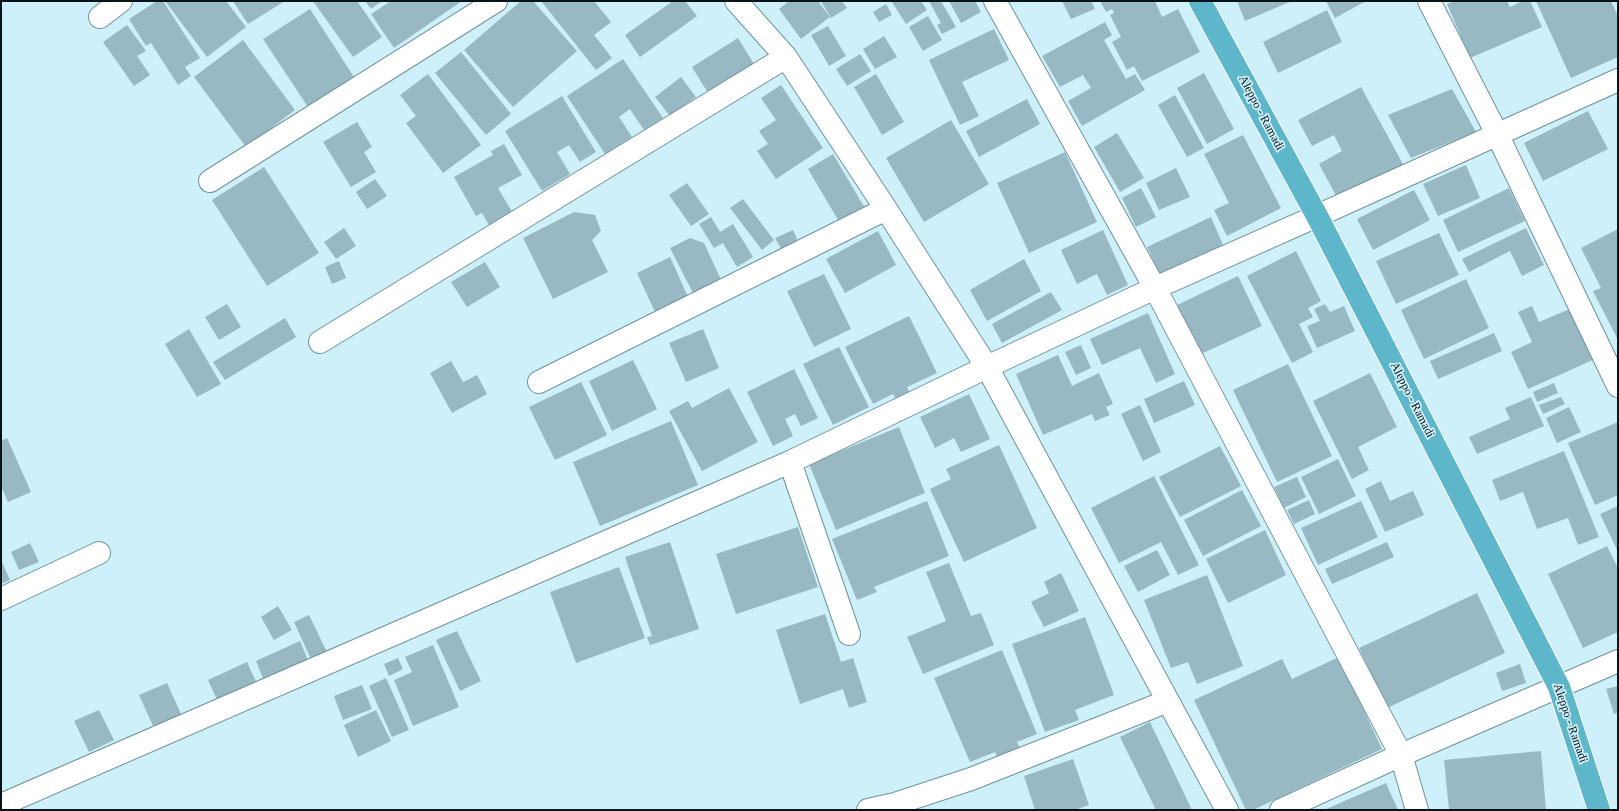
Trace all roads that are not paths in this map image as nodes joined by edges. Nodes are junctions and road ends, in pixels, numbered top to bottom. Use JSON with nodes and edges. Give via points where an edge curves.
{"nodes":[{"id":1,"x":121,"y":1,"type":"edge"},
{"id":2,"x":496,"y":1,"type":"edge"},
{"id":3,"x":736,"y":1,"type":"edge"},
{"id":4,"x":995,"y":1,"type":"edge"},
{"id":5,"x":1200,"y":1,"type":"edge"},
{"id":6,"x":1429,"y":1,"type":"edge"},
{"id":7,"x":100,"y":17,"type":"dead end"},
{"id":8,"x":786,"y":57,"type":"junction"},
{"id":9,"x":1618,"y":80,"type":"edge"},
{"id":10,"x":1497,"y":134,"type":"junction"},
{"id":11,"x":210,"y":180,"type":"dead end"},
{"id":12,"x":886,"y":209,"type":"junction"},
{"id":13,"x":1317,"y":216,"type":"junction"},
{"id":14,"x":1155,"y":288,"type":"junction"},
{"id":15,"x":320,"y":342,"type":"dead end"},
{"id":16,"x":987,"y":367,"type":"junction"},
{"id":17,"x":539,"y":382,"type":"dead end"},
{"id":18,"x":1618,"y":386,"type":"edge"},
{"id":19,"x":790,"y":462,"type":"junction"},
{"id":20,"x":99,"y":553,"type":"dead end"},
{"id":21,"x":1,"y":599,"type":"edge"},
{"id":22,"x":849,"y":634,"type":"dead end"},
{"id":23,"x":1618,"y":661,"type":"edge"},
{"id":24,"x":1559,"y":687,"type":"junction"},
{"id":25,"x":1168,"y":701,"type":"junction"},
{"id":26,"x":1401,"y":755,"type":"junction"},
{"id":27,"x":1,"y":806,"type":"edge"},
{"id":28,"x":868,"y":810,"type":"edge"},
{"id":29,"x":1227,"y":810,"type":"edge"},
{"id":30,"x":1281,"y":810,"type":"edge"},
{"id":31,"x":1417,"y":810,"type":"edge"},
{"id":32,"x":1599,"y":810,"type":"edge"}],
"edges":[{"from":1,"to":7,"type":"street"},
{"from":2,"to":11,"type":"street"},
{"from":3,"to":8,"type":"street"},
{"from":4,"to":14,"type":"street"},
{"from":5,"to":13,"type":"highway","name":"Aleppo - Ramadi"},
{"from":6,"to":10,"type":"street"},
{"from":8,"to":12,"type":"street"},
{"from":8,"to":15,"type":"street"},
{"from":9,"to":10,"type":"street"},
{"from":10,"to":13,"type":"street"},
{"from":10,"to":18,"type":"street"},
{"from":12,"to":16,"type":"street"},
{"from":12,"to":17,"type":"street"},
{"from":13,"to":14,"type":"street"},
{"from":13,"to":24,"type":"highway","name":"Aleppo - Ramadi"},
{"from":14,"to":16,"type":"street"},
{"from":14,"to":26,"type":"street"},
{"from":16,"to":19,"type":"street"},
{"from":16,"to":25,"type":"street"},
{"from":19,"to":22,"type":"street"},
{"from":19,"to":27,"type":"street"},
{"from":20,"to":21,"type":"street"},
{"from":23,"to":24,"type":"street"},
{"from":24,"to":26,"type":"street"},
{"from":24,"to":32,"type":"highway","name":"Aleppo - Ramadi"},
{"from":25,"to":28,"type":"street","via":[[971,779],[895,804]]},
{"from":25,"to":29,"type":"street"},
{"from":26,"to":30,"type":"street"},
{"from":26,"to":31,"type":"street"}]}
